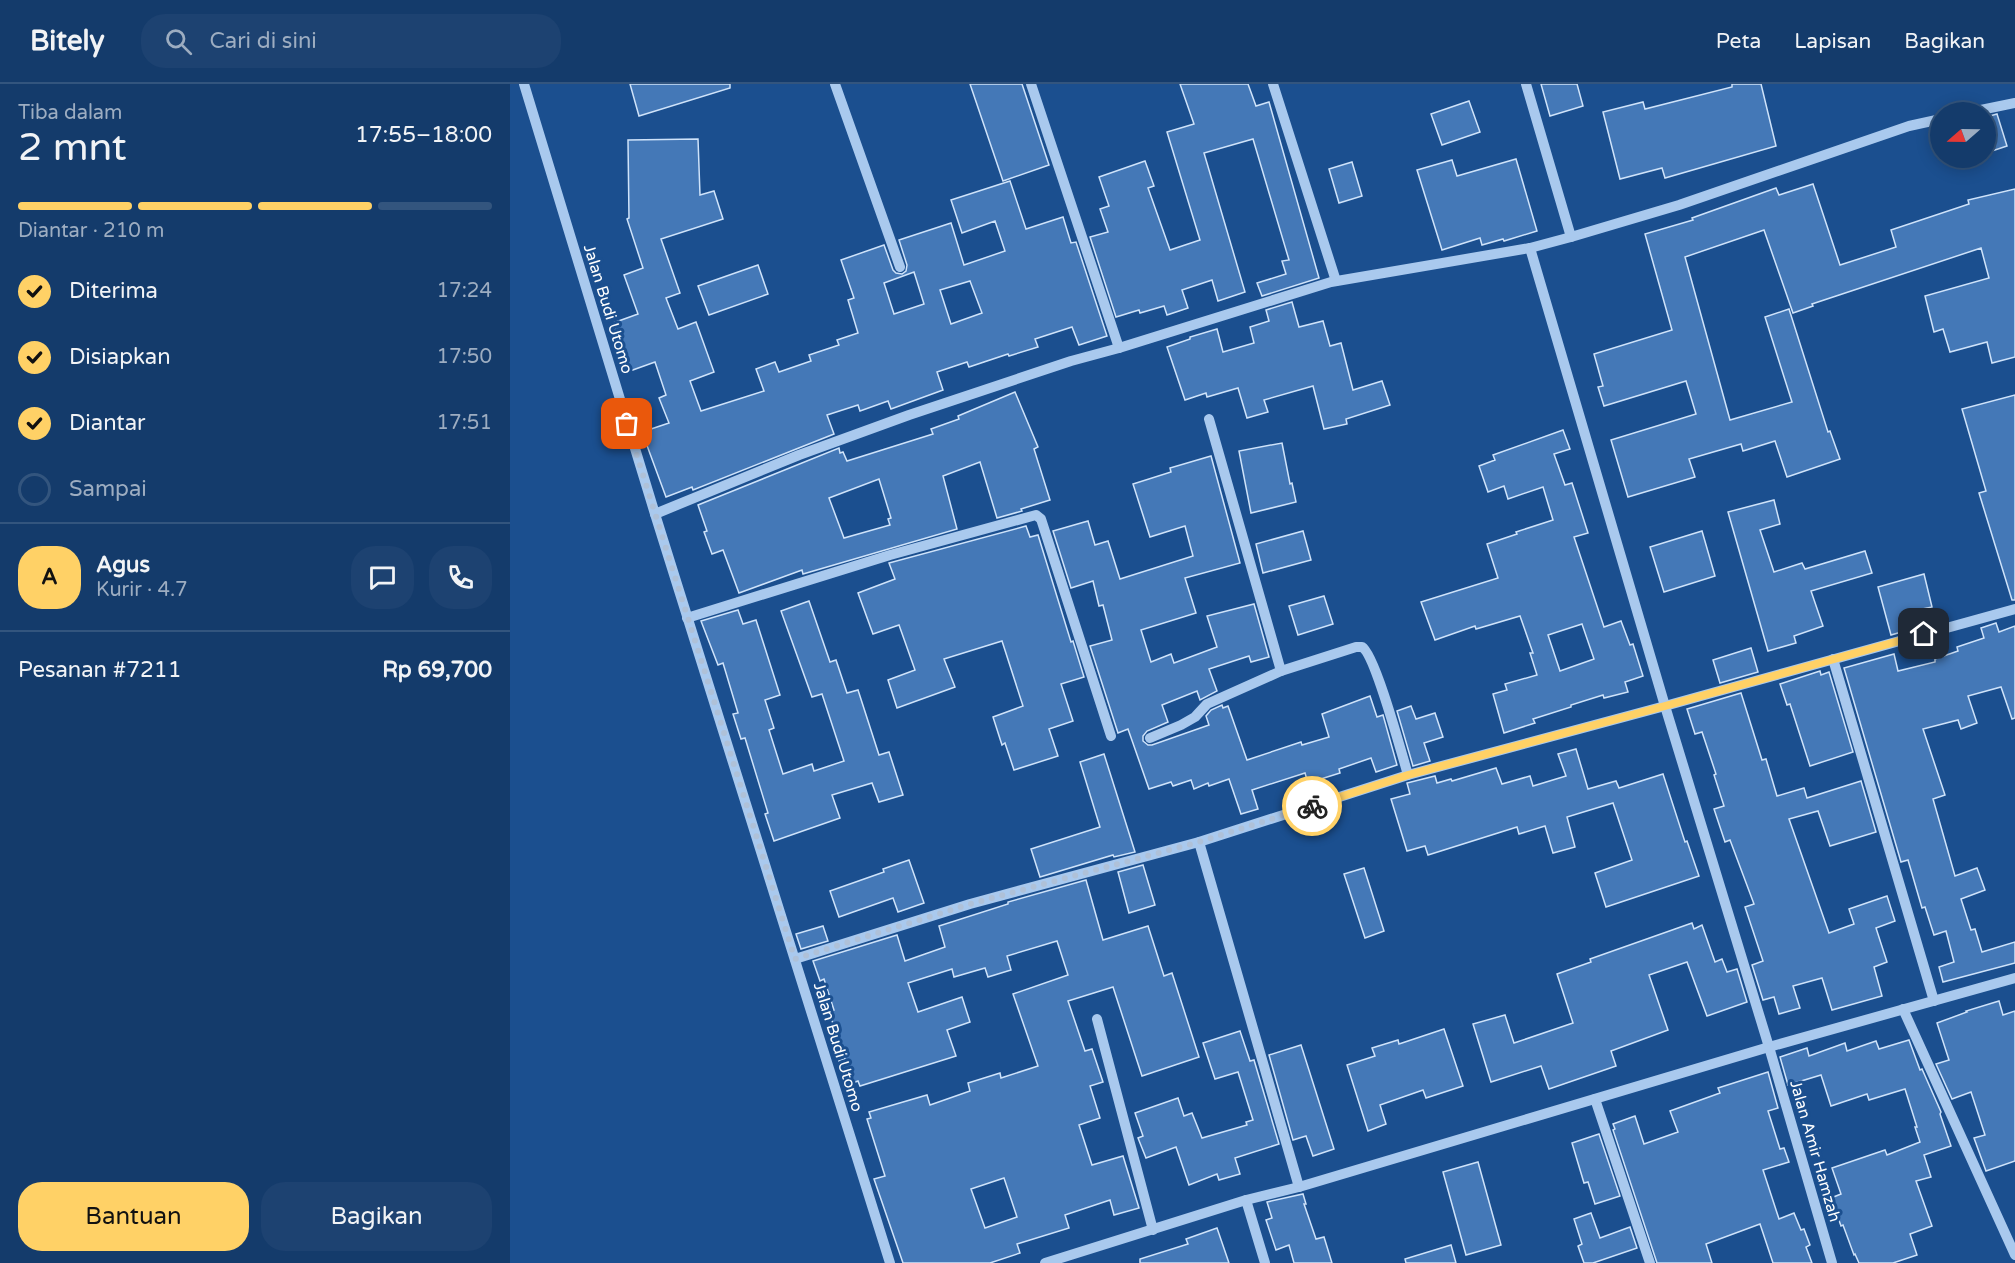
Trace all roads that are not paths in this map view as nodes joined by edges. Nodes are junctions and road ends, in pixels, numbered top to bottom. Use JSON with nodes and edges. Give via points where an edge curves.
{"nodes":[{"id":1,"x":524,"y":84,"type":"edge"},
{"id":2,"x":835,"y":84,"type":"edge"},
{"id":3,"x":1032,"y":84,"type":"edge"},
{"id":4,"x":1274,"y":84,"type":"edge"},
{"id":5,"x":1526,"y":84,"type":"edge"},
{"id":6,"x":2015,"y":103,"type":"edge"},
{"id":7,"x":1996,"y":107,"type":"edge"},
{"id":8,"x":1930,"y":121,"type":"edge"},
{"id":9,"x":1571,"y":237,"type":"junction"},
{"id":10,"x":1530,"y":248,"type":"junction"},
{"id":11,"x":900,"y":267,"type":"dead end"},
{"id":12,"x":1336,"y":281,"type":"junction"},
{"id":13,"x":1119,"y":348,"type":"junction"},
{"id":14,"x":1209,"y":419,"type":"dead end"},
{"id":15,"x":655,"y":514,"type":"junction"},
{"id":16,"x":2015,"y":609,"type":"edge"},
{"id":17,"x":687,"y":618,"type":"junction"},
{"id":18,"x":1833,"y":658,"type":"junction"},
{"id":19,"x":1281,"y":671,"type":"junction"},
{"id":20,"x":1665,"y":706,"type":"junction"},
{"id":21,"x":1111,"y":736,"type":"dead end"},
{"id":22,"x":1150,"y":738,"type":"dead end"},
{"id":23,"x":1408,"y":775,"type":"junction"},
{"id":24,"x":1199,"y":842,"type":"junction"},
{"id":25,"x":795,"y":959,"type":"junction"},
{"id":26,"x":2015,"y":978,"type":"edge"},
{"id":27,"x":1934,"y":1001,"type":"junction"},
{"id":28,"x":1903,"y":1009,"type":"junction"},
{"id":29,"x":1097,"y":1019,"type":"dead end"},
{"id":30,"x":1769,"y":1047,"type":"junction"},
{"id":31,"x":1595,"y":1099,"type":"junction"},
{"id":32,"x":1299,"y":1187,"type":"junction"},
{"id":33,"x":1246,"y":1200,"type":"junction"},
{"id":34,"x":1153,"y":1230,"type":"junction"},
{"id":35,"x":2015,"y":1255,"type":"edge"},
{"id":36,"x":890,"y":1263,"type":"edge"},
{"id":37,"x":1045,"y":1263,"type":"edge"},
{"id":38,"x":1265,"y":1263,"type":"edge"},
{"id":39,"x":1650,"y":1263,"type":"edge"},
{"id":40,"x":1832,"y":1263,"type":"edge"}],
"edges":[{"from":1,"to":15,"type":"street","name":"Jalan Budi Utomo"},
{"from":2,"to":11,"type":"street"},
{"from":3,"to":13,"type":"street"},
{"from":4,"to":12,"type":"street"},
{"from":5,"to":9,"type":"street"},
{"from":6,"to":7,"type":"street"},
{"from":8,"to":9,"type":"street","via":[[1680,206]]},
{"from":9,"to":10,"type":"street"},
{"from":10,"to":12,"type":"street"},
{"from":10,"to":20,"type":"street","name":"Jalan Amir Hamzah"},
{"from":12,"to":13,"type":"street"},
{"from":13,"to":15,"type":"street","via":[[909,415]]},
{"from":14,"to":19,"type":"street"},
{"from":15,"to":17,"type":"street","name":"Jalan Budi Utomo"},
{"from":16,"to":18,"type":"street"},
{"from":17,"to":21,"type":"street","via":[[1036,515],[1041,519]]},
{"from":17,"to":25,"type":"street","name":"Jalan Budi Utomo"},
{"from":18,"to":20,"type":"street"},
{"from":18,"to":27,"type":"street"},
{"from":19,"to":22,"type":"street","via":[[1208,704],[1195,717]]},
{"from":19,"to":23,"type":"street","via":[[1356,647],[1365,649]]},
{"from":20,"to":23,"type":"street"},
{"from":20,"to":30,"type":"street","name":"Jalan Amir Hamzah"},
{"from":23,"to":24,"type":"street"},
{"from":24,"to":25,"type":"street","via":[[970,904]]},
{"from":24,"to":32,"type":"street"},
{"from":25,"to":36,"type":"street","name":"Jalan Budi Utomo"},
{"from":26,"to":27,"type":"street"},
{"from":27,"to":28,"type":"street"},
{"from":28,"to":30,"type":"street"},
{"from":28,"to":35,"type":"street"},
{"from":29,"to":34,"type":"street"},
{"from":30,"to":31,"type":"street"},
{"from":30,"to":40,"type":"street","name":"Jalan Amir Hamzah"},
{"from":31,"to":32,"type":"street"},
{"from":31,"to":39,"type":"street"},
{"from":32,"to":33,"type":"street"},
{"from":33,"to":34,"type":"street"},
{"from":33,"to":38,"type":"street"},
{"from":34,"to":37,"type":"street"}]}
